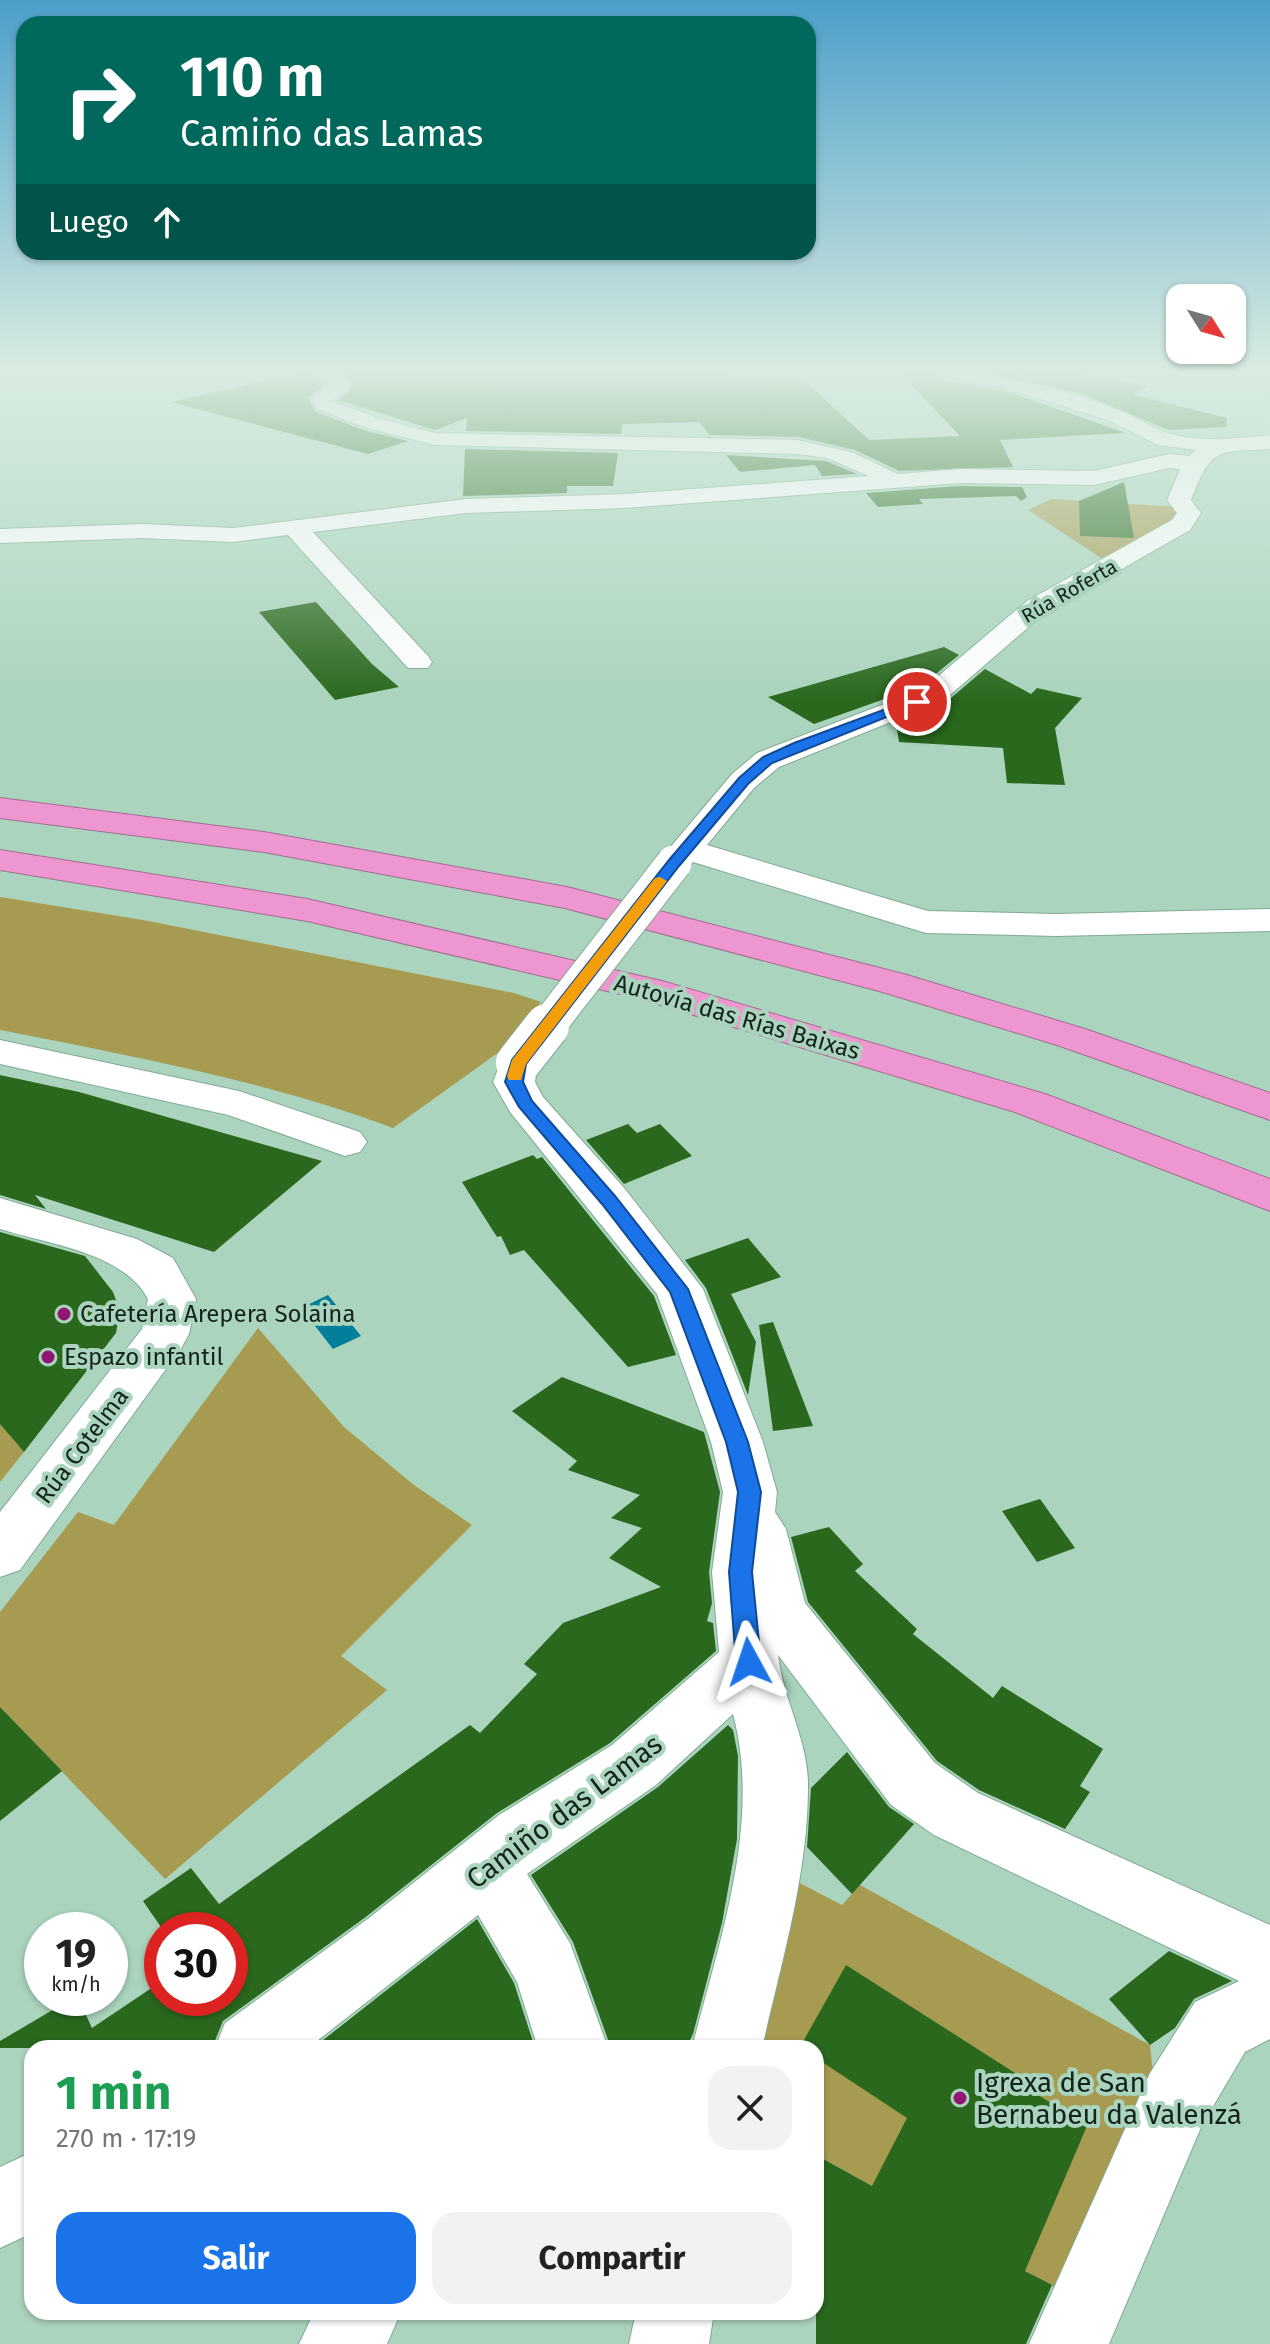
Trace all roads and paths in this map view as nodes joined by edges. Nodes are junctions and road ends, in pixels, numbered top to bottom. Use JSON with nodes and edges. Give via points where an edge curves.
{"nodes":[{"id":1,"x":851,"y":482,"type":"edge"},
{"id":2,"x":1078,"y":482,"type":"edge"},
{"id":3,"x":1177,"y":482,"type":"edge"},
{"id":4,"x":1133,"y":490,"type":"dead end"},
{"id":5,"x":296,"y":529,"type":"junction"},
{"id":6,"x":0,"y":536,"type":"edge"},
{"id":7,"x":418,"y":662,"type":"dead end"},
{"id":8,"x":0,"y":808,"type":"edge"},
{"id":9,"x":680,"y":856,"type":"junction"},
{"id":10,"x":0,"y":860,"type":"edge"},
{"id":11,"x":1270,"y":920,"type":"edge"},
{"id":12,"x":0,"y":1052,"type":"edge"},
{"id":13,"x":1270,"y":1107,"type":"edge"},
{"id":14,"x":345,"y":1142,"type":"dead end"},
{"id":15,"x":1270,"y":1196,"type":"edge"},
{"id":16,"x":0,"y":1213,"type":"edge"},
{"id":17,"x":750,"y":1492,"type":"junction"},
{"id":18,"x":0,"y":1554,"type":"edge"},
{"id":19,"x":749,"y":1662,"type":"junction"},
{"id":20,"x":486,"y":1867,"type":"junction"},
{"id":21,"x":1270,"y":1960,"type":"edge"},
{"id":22,"x":1270,"y":2002,"type":"edge"},
{"id":23,"x":261,"y":2040,"type":"edge"},
{"id":24,"x":570,"y":2040,"type":"edge"},
{"id":25,"x":729,"y":2040,"type":"edge"},
{"id":26,"x":24,"y":2195,"type":"edge"},
{"id":27,"x":0,"y":2210,"type":"edge"},
{"id":28,"x":356,"y":2320,"type":"edge"},
{"id":29,"x":674,"y":2320,"type":"edge"},
{"id":30,"x":339,"y":2344,"type":"edge"},
{"id":31,"x":669,"y":2344,"type":"edge"},
{"id":32,"x":1069,"y":2344,"type":"edge"}],
"edges":[{"from":1,"to":5,"type":"street","via":[[625,501],[466,506]]},
{"from":2,"to":4,"type":"street"},
{"from":3,"to":9,"type":"street","name":"Rúa Roferta","via":[[1172,499],[1189,513],[1181,525],[1036,607],[957,680],[933,695],[768,760],[743,781]]},
{"from":5,"to":6,"type":"street","via":[[233,535],[142,531]]},
{"from":5,"to":7,"type":"street"},
{"from":8,"to":13,"type":"highway","via":[[264,842],[567,898],[893,983],[1071,1037]]},
{"from":9,"to":11,"type":"street","via":[[926,922]]},
{"from":9,"to":17,"type":"street","bridge":true,"via":[[518,1063],[514,1082],[525,1103],[679,1289],[737,1442]]},
{"from":10,"to":15,"type":"highway","name":"Autovía das Rías Baixas","via":[[307,910],[648,989],[1030,1103]]},
{"from":12,"to":14,"type":"street","via":[[239,1104]]},
{"from":16,"to":18,"type":"street","name":"Rúa Cotelma","via":[[121,1250],[156,1270],[172,1299],[165,1334]]},
{"from":17,"to":19,"type":"street","via":[[740,1572]]},
{"from":17,"to":21,"type":"street","via":[[779,1613],[913,1784],[956,1814]]},
{"from":19,"to":20,"type":"street","name":"Camiño das Lamas","via":[[634,1765],[522,1837]]},
{"from":19,"to":25,"type":"street","via":[[774,1751],[777,1787],[763,1896]]},
{"from":20,"to":23,"type":"street","name":"Camiño das Lamas"},
{"from":20,"to":24,"type":"street","via":[[546,1967]]},
{"from":22,"to":32,"type":"street","via":[[1220,2027],[1176,2099]]},
{"from":26,"to":27,"type":"street"},
{"from":28,"to":30,"type":"street"},
{"from":29,"to":31,"type":"street"}]}
